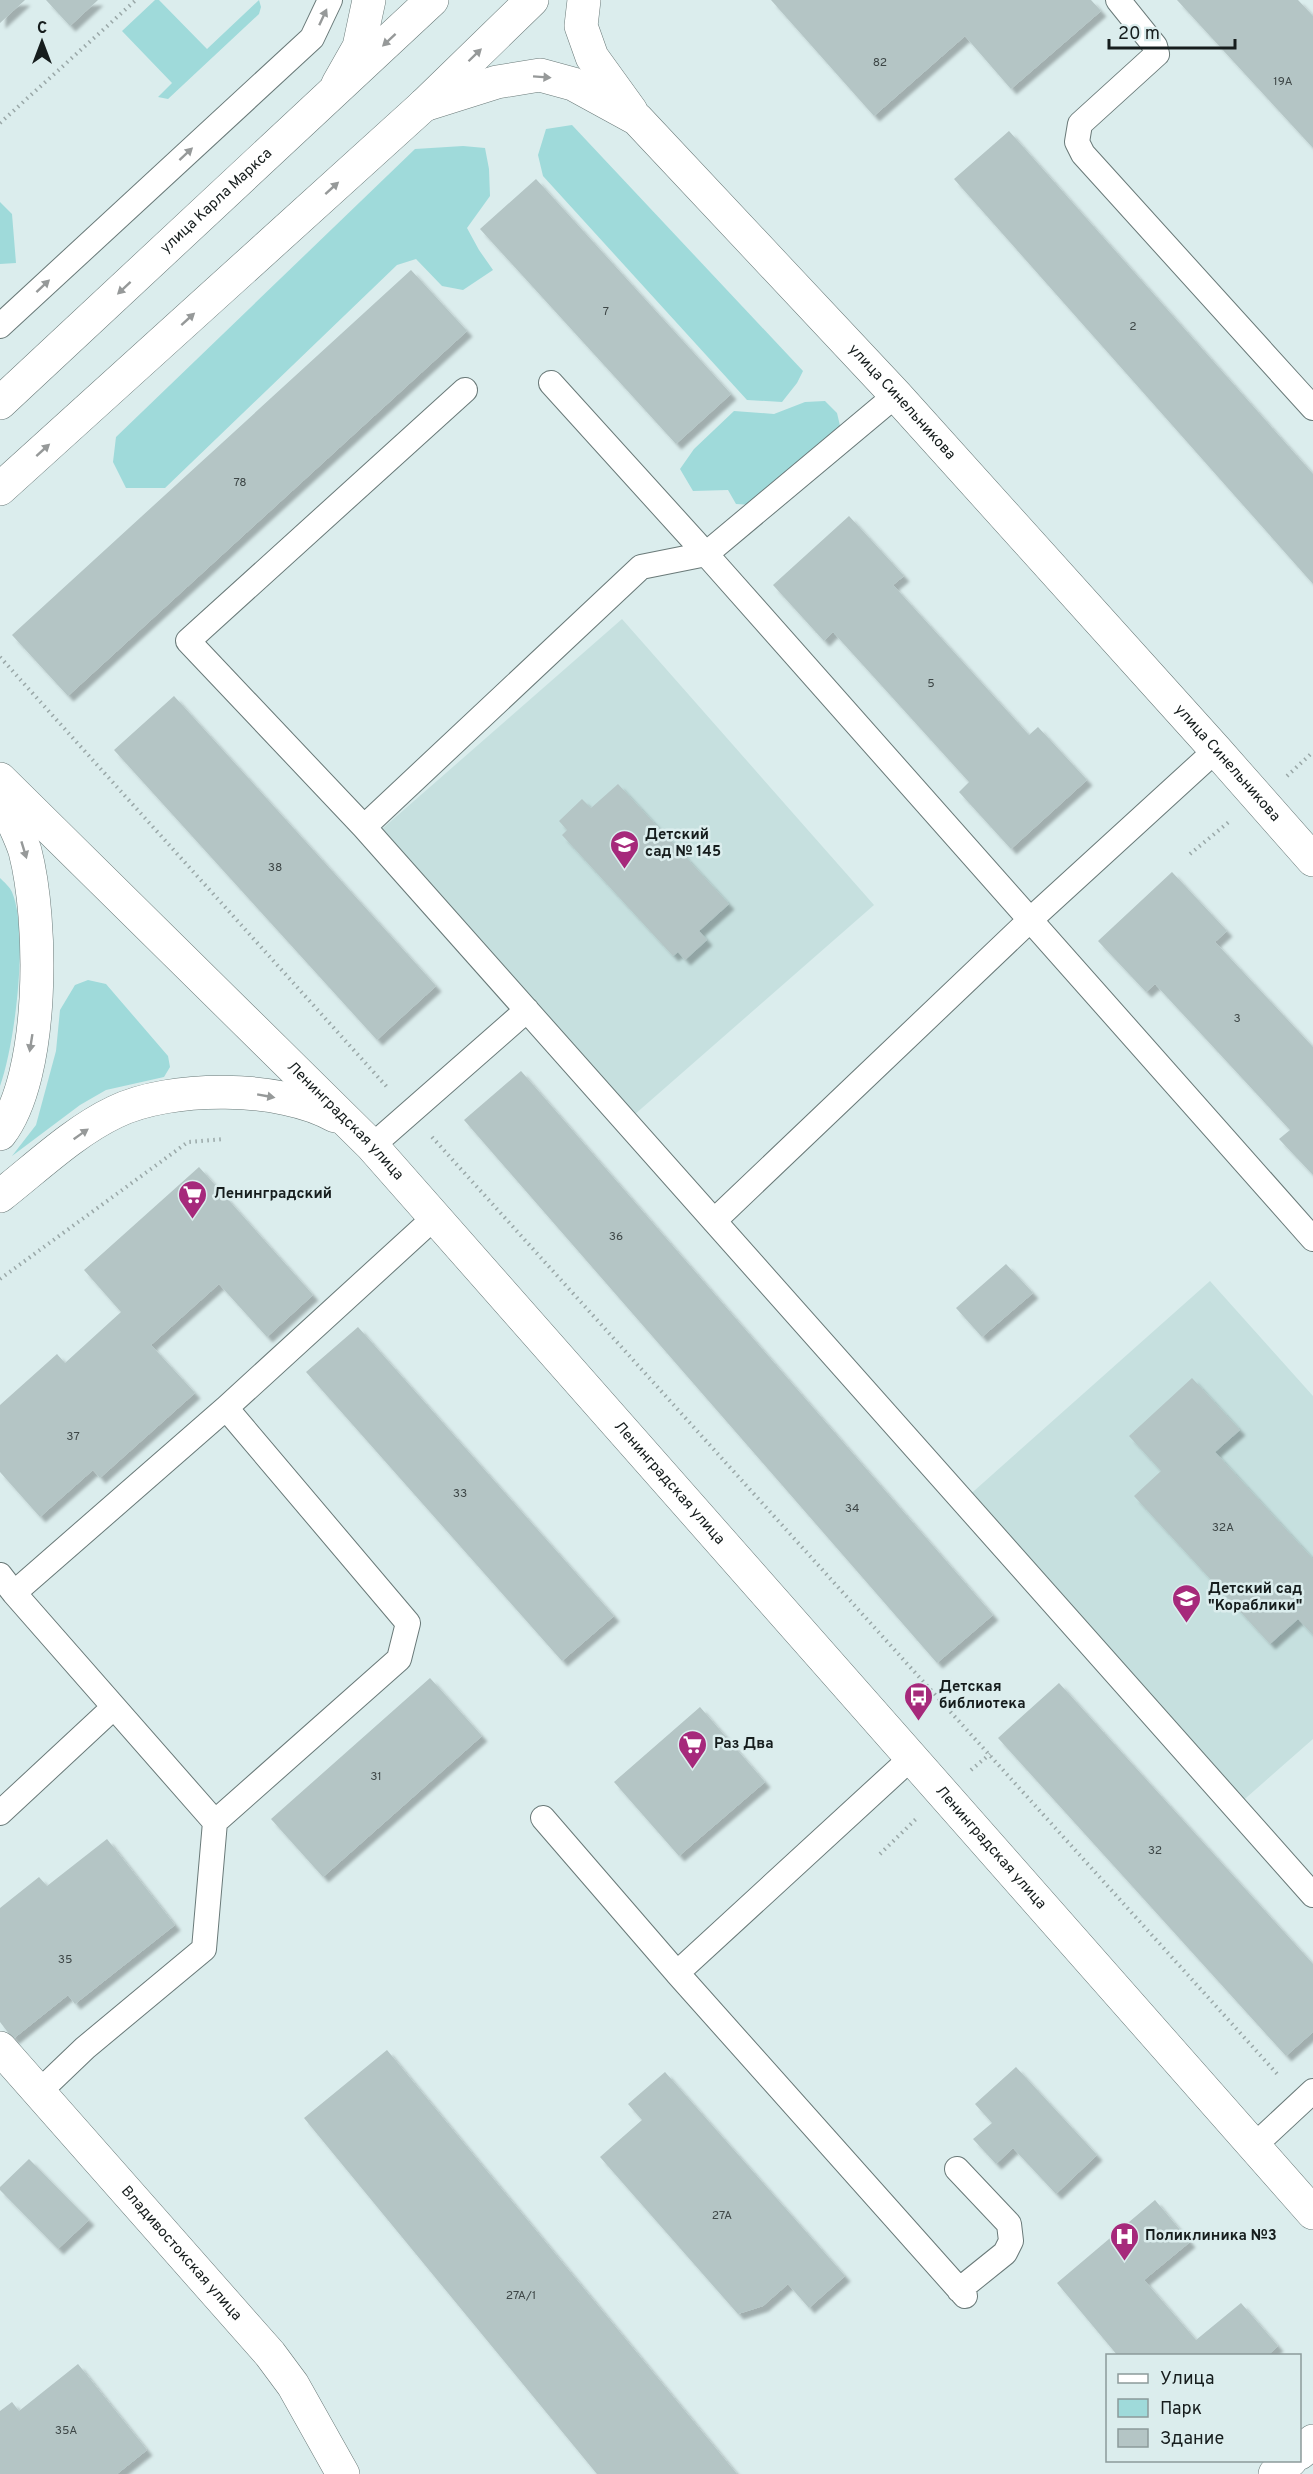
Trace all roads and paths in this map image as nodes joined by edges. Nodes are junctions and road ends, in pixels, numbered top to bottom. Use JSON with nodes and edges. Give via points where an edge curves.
{"nodes":[{"id":1,"x":136,"y":0,"type":"edge"},
{"id":2,"x":330,"y":0,"type":"edge"},
{"id":3,"x":369,"y":0,"type":"edge"},
{"id":4,"x":432,"y":0,"type":"edge"},
{"id":5,"x":532,"y":0,"type":"edge"},
{"id":6,"x":584,"y":0,"type":"edge"},
{"id":7,"x":1118,"y":0,"type":"edge"},
{"id":8,"x":334,"y":92,"type":"junction"},
{"id":9,"x":424,"y":105,"type":"junction"},
{"id":10,"x":637,"y":119,"type":"junction"},
{"id":11,"x":0,"y":123,"type":"edge"},
{"id":12,"x":0,"y":326,"type":"edge"},
{"id":13,"x":551,"y":383,"type":"dead end"},
{"id":14,"x":465,"y":390,"type":"dead end"},
{"id":15,"x":896,"y":395,"type":"junction"},
{"id":16,"x":0,"y":403,"type":"edge"},
{"id":17,"x":1313,"y":408,"type":"edge"},
{"id":18,"x":0,"y":489,"type":"edge"},
{"id":19,"x":706,"y":554,"type":"junction"},
{"id":20,"x":0,"y":657,"type":"edge"},
{"id":21,"x":1216,"y":750,"type":"junction"},
{"id":22,"x":0,"y":779,"type":"edge"},
{"id":23,"x":0,"y":796,"type":"edge"},
{"id":24,"x":1258,"y":798,"type":"junction"},
{"id":25,"x":364,"y":827,"type":"junction"},
{"id":26,"x":1190,"y":854,"type":"dead end"},
{"id":27,"x":1313,"y":860,"type":"edge"},
{"id":28,"x":1030,"y":920,"type":"junction"},
{"id":29,"x":527,"y":1010,"type":"junction"},
{"id":30,"x":411,"y":1114,"type":"junction"},
{"id":31,"x":0,"y":1134,"type":"edge"},
{"id":32,"x":224,"y":1139,"type":"dead end"},
{"id":33,"x":365,"y":1140,"type":"junction"},
{"id":34,"x":0,"y":1196,"type":"edge"},
{"id":35,"x":435,"y":1217,"type":"junction"},
{"id":36,"x":714,"y":1221,"type":"junction"},
{"id":37,"x":1313,"y":1239,"type":"edge"},
{"id":38,"x":0,"y":1279,"type":"edge"},
{"id":39,"x":226,"y":1408,"type":"junction"},
{"id":40,"x":7,"y":1584,"type":"edge"},
{"id":41,"x":114,"y":1707,"type":"junction"},
{"id":42,"x":911,"y":1758,"type":"junction"},
{"id":43,"x":0,"y":1813,"type":"edge"},
{"id":44,"x":543,"y":1818,"type":"dead end"},
{"id":45,"x":215,"y":1822,"type":"junction"},
{"id":46,"x":1313,"y":1895,"type":"edge"},
{"id":47,"x":677,"y":1973,"type":"junction"},
{"id":48,"x":0,"y":2048,"type":"edge"},
{"id":49,"x":39,"y":2092,"type":"junction"},
{"id":50,"x":1307,"y":2096,"type":"edge"},
{"id":51,"x":1254,"y":2146,"type":"junction"},
{"id":52,"x":957,"y":2169,"type":"dead end"},
{"id":53,"x":1313,"y":2213,"type":"edge"},
{"id":54,"x":1313,"y":2441,"type":"edge"},
{"id":55,"x":1301,"y":2451,"type":"edge"},
{"id":56,"x":1289,"y":2462,"type":"edge"},
{"id":57,"x":344,"y":2474,"type":"edge"},
{"id":58,"x":1275,"y":2474,"type":"edge"}],
"edges":[{"from":1,"to":11,"type":"path"},
{"from":12,"to":2,"type":"lane","one_way":true,"via":[[312,38]]},
{"from":3,"to":8,"type":"main road","via":[[359,47]]},
{"from":4,"to":8,"type":"main road","name":"улица Карла Маркса","one_way":true},
{"from":9,"to":5,"type":"main road","one_way":true},
{"from":6,"to":10,"type":"main road","via":[[581,26],[592,57]]},
{"from":7,"to":17,"type":"lane","via":[[1155,46],[1157,54],[1080,124],[1077,142],[1083,154]]},
{"from":8,"to":16,"type":"main road","name":"улица Карла Маркса","one_way":true},
{"from":9,"to":10,"type":"main road","name":"улица Синельникова","one_way":true,"via":[[497,82],[540,75],[573,84]]},
{"from":18,"to":9,"type":"main road","one_way":true},
{"from":10,"to":15,"type":"main road","name":"улица Синельникова"},
{"from":13,"to":19,"type":"lane"},
{"from":14,"to":25,"type":"lane","via":[[189,641]]},
{"from":15,"to":19,"type":"lane"},
{"from":15,"to":21,"type":"main road","name":"улица Синельникова"},
{"from":19,"to":25,"type":"lane","via":[[641,567]]},
{"from":19,"to":28,"type":"lane"},
{"from":20,"to":30,"type":"path"},
{"from":21,"to":24,"type":"main road","name":"улица Синельникова"},
{"from":21,"to":28,"type":"lane"},
{"from":22,"to":33,"type":"main road","name":"Ленинградская улица"},
{"from":23,"to":31,"type":"main road","one_way":true,"via":[[24,849],[32,881],[38,947],[31,1046],[16,1104]]},
{"from":24,"to":26,"type":"path"},
{"from":24,"to":27,"type":"main road","name":"улица Синельникова"},
{"from":25,"to":29,"type":"lane"},
{"from":28,"to":36,"type":"lane"},
{"from":28,"to":37,"type":"lane"},
{"from":29,"to":30,"type":"lane"},
{"from":29,"to":36,"type":"lane"},
{"from":30,"to":33,"type":"lane"},
{"from":30,"to":50,"type":"path"},
{"from":32,"to":38,"type":"path","via":[[188,1142]]},
{"from":34,"to":33,"type":"main road","one_way":true,"via":[[114,1112],[171,1095],[244,1093],[272,1097],[318,1108]]},
{"from":33,"to":35,"type":"main road","name":"Ленинградская улица"},
{"from":35,"to":39,"type":"lane"},
{"from":35,"to":42,"type":"main road","name":"Ленинградская улица"},
{"from":36,"to":46,"type":"lane"},
{"from":39,"to":40,"type":"lane"},
{"from":39,"to":45,"type":"lane","via":[[408,1623],[399,1659]]},
{"from":40,"to":41,"type":"lane"},
{"from":41,"to":43,"type":"lane"},
{"from":41,"to":45,"type":"lane"},
{"from":42,"to":47,"type":"lane"},
{"from":42,"to":51,"type":"main road","name":"Ленинградская улица"},
{"from":44,"to":47,"type":"lane"},
{"from":45,"to":49,"type":"lane","via":[[204,1949],[85,2048]]},
{"from":47,"to":52,"type":"lane","via":[[962,2293],[1005,2253],[1011,2241],[1009,2224]]},
{"from":48,"to":49,"type":"main road","name":"Владивостокская улица"},
{"from":49,"to":57,"type":"main road","name":"Владивостокская улица","via":[[270,2354],[293,2385]]},
{"from":50,"to":51,"type":"lane"},
{"from":51,"to":53,"type":"main road","name":"Ленинградская улица"},
{"from":54,"to":55,"type":"main road"},
{"from":56,"to":58,"type":"main road"}]}
